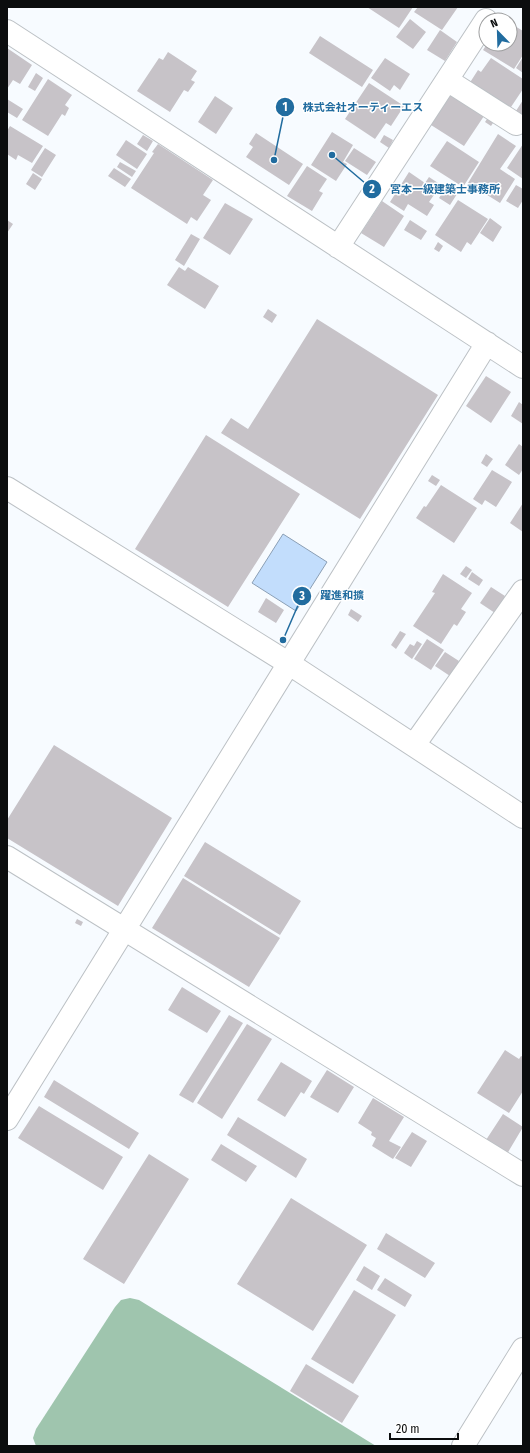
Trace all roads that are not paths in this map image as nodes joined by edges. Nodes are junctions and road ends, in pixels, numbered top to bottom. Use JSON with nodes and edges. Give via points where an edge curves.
{"nodes":[{"id":1,"x":7,"y":31,"type":"edge"},
{"id":2,"x":478,"y":32,"type":"edge"},
{"id":3,"x":447,"y":80,"type":"junction"},
{"id":4,"x":516,"y":124,"type":"dead end"},
{"id":5,"x":338,"y":247,"type":"junction"},
{"id":6,"x":486,"y":343,"type":"junction"},
{"id":7,"x":523,"y":367,"type":"edge"},
{"id":8,"x":7,"y":488,"type":"edge"},
{"id":9,"x":523,"y":590,"type":"edge"},
{"id":10,"x":288,"y":663,"type":"junction"},
{"id":11,"x":414,"y":745,"type":"junction"},
{"id":12,"x":523,"y":817,"type":"edge"},
{"id":13,"x":7,"y":857,"type":"edge"},
{"id":14,"x":124,"y":929,"type":"junction"},
{"id":15,"x":7,"y":1119,"type":"edge"},
{"id":16,"x":523,"y":1175,"type":"edge"},
{"id":17,"x":523,"y":1349,"type":"edge"},
{"id":18,"x":463,"y":1446,"type":"edge"}],
"edges":[{"from":1,"to":5,"type":"street"},
{"from":2,"to":3,"type":"street"},
{"from":3,"to":4,"type":"street"},
{"from":3,"to":5,"type":"street"},
{"from":5,"to":6,"type":"street"},
{"from":6,"to":7,"type":"street"},
{"from":6,"to":10,"type":"street"},
{"from":8,"to":10,"type":"street"},
{"from":9,"to":11,"type":"street"},
{"from":10,"to":11,"type":"street"},
{"from":10,"to":14,"type":"street"},
{"from":11,"to":12,"type":"street"},
{"from":13,"to":14,"type":"street"},
{"from":14,"to":15,"type":"street"},
{"from":14,"to":16,"type":"street"},
{"from":17,"to":18,"type":"street"}]}
